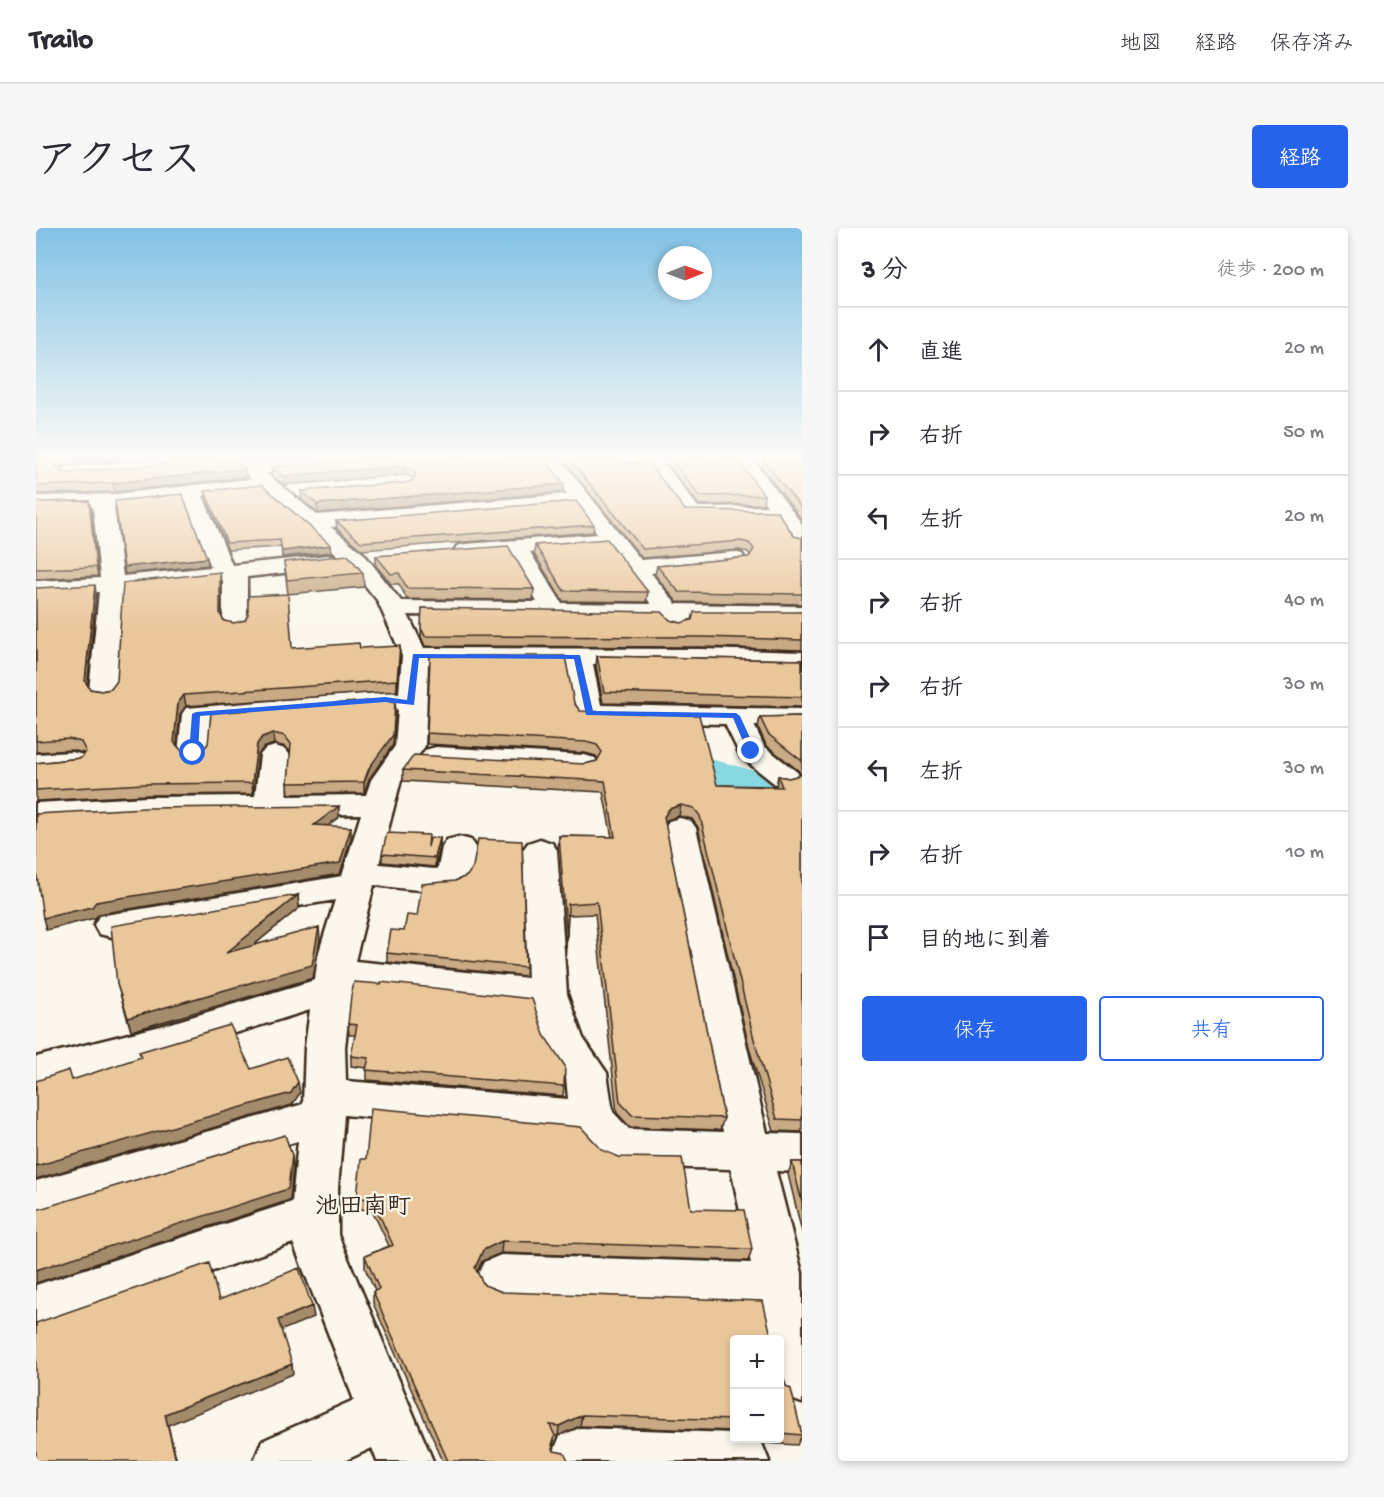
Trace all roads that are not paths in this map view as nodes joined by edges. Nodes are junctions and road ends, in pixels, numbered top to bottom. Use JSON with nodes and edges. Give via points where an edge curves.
{"nodes":[{"id":1,"x":106,"y":518,"type":"edge"},
{"id":2,"x":197,"y":518,"type":"edge"},
{"id":3,"x":316,"y":518,"type":"edge"},
{"id":4,"x":597,"y":518,"type":"edge"},
{"id":5,"x":786,"y":518,"type":"edge"},
{"id":6,"x":802,"y":538,"type":"edge"},
{"id":7,"x":614,"y":539,"type":"junction"},
{"id":8,"x":516,"y":547,"type":"junction"},
{"id":9,"x":447,"y":552,"type":"edge"},
{"id":10,"x":368,"y":558,"type":"junction"},
{"id":11,"x":739,"y":559,"type":"edge"},
{"id":12,"x":636,"y":567,"type":"junction"},
{"id":13,"x":230,"y":571,"type":"junction"},
{"id":14,"x":112,"y":583,"type":"junction"},
{"id":15,"x":36,"y":588,"type":"edge"},
{"id":16,"x":392,"y":608,"type":"junction"},
{"id":17,"x":554,"y":610,"type":"junction"},
{"id":18,"x":671,"y":611,"type":"junction"},
{"id":19,"x":802,"y":613,"type":"edge"},
{"id":20,"x":235,"y":624,"type":"edge"},
{"id":21,"x":415,"y":656,"type":"junction"},
{"id":22,"x":578,"y":657,"type":"junction"},
{"id":23,"x":701,"y":657,"type":"junction"},
{"id":24,"x":802,"y":660,"type":"edge"},
{"id":25,"x":103,"y":691,"type":"edge"},
{"id":26,"x":411,"y":703,"type":"junction"},
{"id":27,"x":736,"y":716,"type":"junction"},
{"id":28,"x":802,"y":717,"type":"edge"},
{"id":29,"x":193,"y":753,"type":"edge"},
{"id":30,"x":404,"y":754,"type":"junction"},
{"id":31,"x":275,"y":755,"type":"dead end"},
{"id":32,"x":72,"y":761,"type":"edge"},
{"id":33,"x":36,"y":763,"type":"edge"},
{"id":34,"x":584,"y":764,"type":"edge"},
{"id":35,"x":786,"y":778,"type":"edge"},
{"id":36,"x":378,"y":804,"type":"junction"},
{"id":37,"x":270,"y":806,"type":"junction"},
{"id":38,"x":36,"y":813,"type":"edge"},
{"id":39,"x":680,"y":828,"type":"dead end"},
{"id":40,"x":459,"y":847,"type":"dead end"},
{"id":41,"x":540,"y":850,"type":"dead end"},
{"id":42,"x":357,"y":879,"type":"junction"},
{"id":43,"x":112,"y":925,"type":"edge"},
{"id":44,"x":333,"y":981,"type":"junction"},
{"id":45,"x":548,"y":994,"type":"junction"},
{"id":46,"x":36,"y":1073,"type":"edge"},
{"id":47,"x":323,"y":1106,"type":"junction"},
{"id":48,"x":592,"y":1119,"type":"junction"},
{"id":49,"x":749,"y":1151,"type":"junction"},
{"id":50,"x":802,"y":1153,"type":"edge"},
{"id":51,"x":36,"y":1202,"type":"edge"},
{"id":52,"x":315,"y":1215,"type":"junction"},
{"id":53,"x":501,"y":1278,"type":"dead end"},
{"id":54,"x":781,"y":1287,"type":"junction"},
{"id":55,"x":36,"y":1309,"type":"edge"},
{"id":56,"x":802,"y":1377,"type":"edge"},
{"id":57,"x":386,"y":1413,"type":"junction"},
{"id":58,"x":580,"y":1456,"type":"dead end"},
{"id":59,"x":282,"y":1461,"type":"edge"},
{"id":60,"x":405,"y":1461,"type":"edge"},
{"id":61,"x":741,"y":1461,"type":"edge"}],
"edges":[{"from":1,"to":14,"type":"street"},
{"from":2,"to":13,"type":"street"},
{"from":3,"to":10,"type":"street"},
{"from":4,"to":7,"type":"street"},
{"from":5,"to":6,"type":"street"},
{"from":7,"to":8,"type":"street"},
{"from":7,"to":12,"type":"street"},
{"from":8,"to":9,"type":"street"},
{"from":8,"to":17,"type":"street"},
{"from":10,"to":13,"type":"street"},
{"from":10,"to":16,"type":"street"},
{"from":11,"to":12,"type":"street"},
{"from":12,"to":18,"type":"street"},
{"from":13,"to":14,"type":"street"},
{"from":13,"to":20,"type":"street"},
{"from":14,"to":15,"type":"street"},
{"from":14,"to":25,"type":"street"},
{"from":16,"to":17,"type":"street"},
{"from":16,"to":21,"type":"street"},
{"from":17,"to":18,"type":"street"},
{"from":18,"to":19,"type":"street"},
{"from":18,"to":23,"type":"street"},
{"from":21,"to":22,"type":"street"},
{"from":21,"to":26,"type":"street"},
{"from":22,"to":23,"type":"street"},
{"from":22,"to":27,"type":"street","via":[[589,713]]},
{"from":23,"to":24,"type":"street"},
{"from":26,"to":29,"type":"street","via":[[385,700],[196,714]]},
{"from":26,"to":30,"type":"street","via":[[410,746]]},
{"from":27,"to":28,"type":"street"},
{"from":27,"to":35,"type":"street","via":[[751,751]]},
{"from":30,"to":34,"type":"street"},
{"from":30,"to":36,"type":"street","via":[[386,780]]},
{"from":31,"to":37,"type":"street"},
{"from":32,"to":33,"type":"street"},
{"from":36,"to":37,"type":"street"},
{"from":36,"to":42,"type":"street"},
{"from":37,"to":38,"type":"street"},
{"from":39,"to":49,"type":"street"},
{"from":40,"to":42,"type":"street","via":[[454,874],[438,880]]},
{"from":41,"to":45,"type":"street"},
{"from":42,"to":43,"type":"street"},
{"from":42,"to":44,"type":"street"},
{"from":44,"to":45,"type":"street"},
{"from":44,"to":46,"type":"street","via":[[161,1041]]},
{"from":44,"to":47,"type":"street"},
{"from":45,"to":48,"type":"street","via":[[566,1044],[586,1073]]},
{"from":47,"to":48,"type":"street"},
{"from":47,"to":51,"type":"street"},
{"from":47,"to":52,"type":"street"},
{"from":48,"to":49,"type":"street","via":[[618,1147]]},
{"from":49,"to":50,"type":"street"},
{"from":49,"to":54,"type":"street"},
{"from":52,"to":55,"type":"street"},
{"from":52,"to":57,"type":"street","via":[[314,1235]]},
{"from":53,"to":54,"type":"street"},
{"from":54,"to":56,"type":"street"},
{"from":57,"to":59,"type":"street"},
{"from":57,"to":60,"type":"street"},
{"from":58,"to":61,"type":"street"}]}
